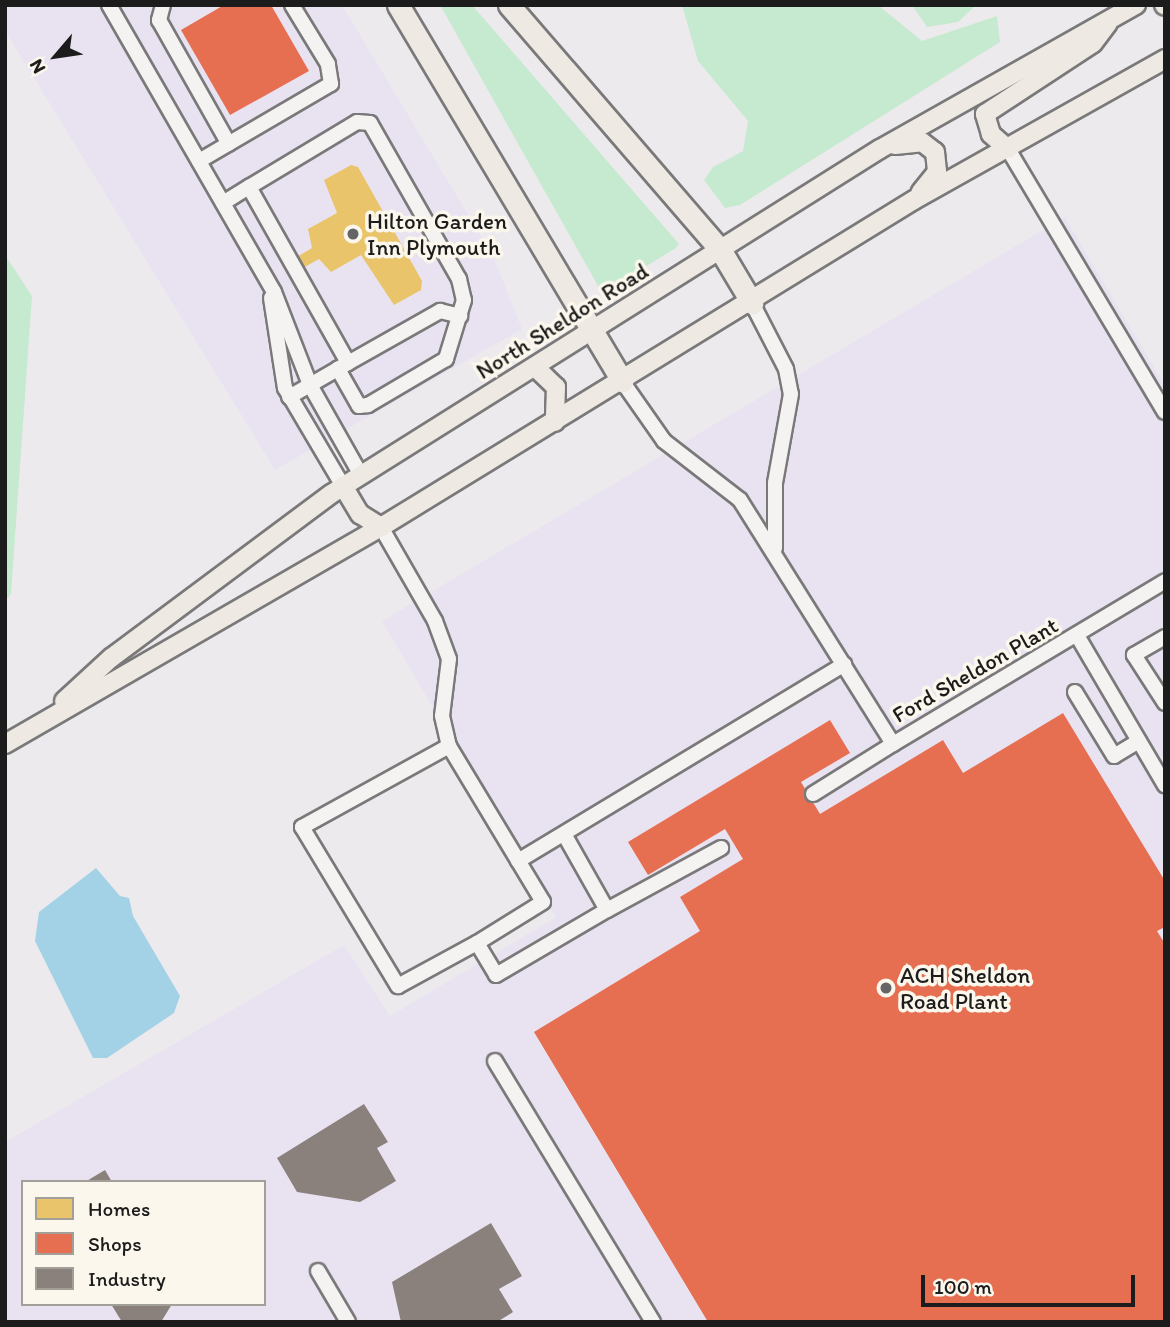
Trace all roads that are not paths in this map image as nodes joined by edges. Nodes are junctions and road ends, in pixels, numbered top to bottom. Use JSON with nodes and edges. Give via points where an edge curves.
{"nodes":[{"id":1,"x":109,"y":5,"type":"edge"},
{"id":2,"x":163,"y":5,"type":"edge"},
{"id":3,"x":292,"y":5,"type":"edge"},
{"id":4,"x":398,"y":5,"type":"edge"},
{"id":5,"x":509,"y":5,"type":"edge"},
{"id":6,"x":1136,"y":5,"type":"edge"},
{"id":7,"x":1112,"y":18,"type":"junction"},
{"id":8,"x":1164,"y":58,"type":"edge"},
{"id":9,"x":229,"y":144,"type":"junction"},
{"id":10,"x":880,"y":149,"type":"junction"},
{"id":11,"x":1008,"y":149,"type":"junction"},
{"id":12,"x":198,"y":161,"type":"junction"},
{"id":13,"x":249,"y":187,"type":"junction"},
{"id":14,"x":914,"y":200,"type":"junction"},
{"id":15,"x":223,"y":203,"type":"junction"},
{"id":16,"x":721,"y":251,"type":"junction"},
{"id":17,"x":265,"y":277,"type":"junction"},
{"id":18,"x":752,"y":303,"type":"junction"},
{"id":19,"x":460,"y":316,"type":"junction"},
{"id":20,"x":592,"y":332,"type":"junction"},
{"id":21,"x":278,"y":347,"type":"junction"},
{"id":22,"x":296,"y":347,"type":"junction"},
{"id":23,"x":343,"y":366,"type":"junction"},
{"id":24,"x":535,"y":366,"type":"junction"},
{"id":25,"x":622,"y":381,"type":"junction"},
{"id":26,"x":310,"y":385,"type":"junction"},
{"id":27,"x":289,"y":397,"type":"junction"},
{"id":28,"x":1165,"y":412,"type":"edge"},
{"id":29,"x":555,"y":422,"type":"junction"},
{"id":30,"x":361,"y":475,"type":"junction"},
{"id":31,"x":343,"y":486,"type":"junction"},
{"id":32,"x":381,"y":527,"type":"junction"},
{"id":33,"x":775,"y":548,"type":"junction"},
{"id":34,"x":1165,"y":581,"type":"edge"},
{"id":35,"x":1078,"y":636,"type":"junction"},
{"id":36,"x":1165,"y":637,"type":"edge"},
{"id":37,"x":844,"y":664,"type":"junction"},
{"id":38,"x":1075,"y":692,"type":"dead end"},
{"id":39,"x":1165,"y":704,"type":"edge"},
{"id":40,"x":43,"y":720,"type":"junction"},
{"id":41,"x":1139,"y":741,"type":"junction"},
{"id":42,"x":5,"y":744,"type":"edge"},
{"id":43,"x":893,"y":744,"type":"junction"},
{"id":44,"x":449,"y":746,"type":"junction"},
{"id":45,"x":1165,"y":754,"type":"edge"},
{"id":46,"x":1151,"y":762,"type":"junction"},
{"id":47,"x":1165,"y":785,"type":"edge"},
{"id":48,"x":813,"y":793,"type":"dead end"},
{"id":49,"x":564,"y":834,"type":"junction"},
{"id":50,"x":721,"y":848,"type":"dead end"},
{"id":51,"x":518,"y":861,"type":"junction"},
{"id":52,"x":607,"y":910,"type":"junction"},
{"id":53,"x":477,"y":943,"type":"junction"},
{"id":54,"x":495,"y":1061,"type":"dead end"},
{"id":55,"x":317,"y":1271,"type":"dead end"},
{"id":56,"x":348,"y":1322,"type":"edge"},
{"id":57,"x":653,"y":1322,"type":"edge"}],
"edges":[{"from":1,"to":12,"type":"street"},
{"from":2,"to":9,"type":"street","via":[[159,20]]},
{"from":3,"to":9,"type":"street","via":[[328,64],[331,84]]},
{"from":4,"to":20,"type":"highway"},
{"from":5,"to":16,"type":"highway"},
{"from":6,"to":7,"type":"main road","name":"North Sheldon Road"},
{"from":7,"to":10,"type":"main road","name":"North Sheldon Road"},
{"from":7,"to":11,"type":"main road","via":[[1093,43],[985,114],[991,134]]},
{"from":8,"to":11,"type":"main road","name":"North Sheldon Road"},
{"from":9,"to":12,"type":"street"},
{"from":10,"to":14,"type":"main road","via":[[911,141],[935,152],[937,172]]},
{"from":10,"to":16,"type":"main road","name":"North Sheldon Road"},
{"from":11,"to":14,"type":"main road","name":"North Sheldon Road"},
{"from":11,"to":28,"type":"street"},
{"from":12,"to":15,"type":"street"},
{"from":13,"to":15,"type":"street"},
{"from":13,"to":19,"type":"street","via":[[357,122],[370,123],[459,279]]},
{"from":13,"to":23,"type":"street"},
{"from":14,"to":18,"type":"main road","name":"North Sheldon Road"},
{"from":15,"to":17,"type":"street"},
{"from":16,"to":18,"type":"highway"},
{"from":16,"to":20,"type":"main road","name":"North Sheldon Road"},
{"from":17,"to":21,"type":"street"},
{"from":17,"to":22,"type":"street"},
{"from":18,"to":25,"type":"main road","name":"North Sheldon Road"},
{"from":18,"to":33,"type":"street","via":[[786,369],[791,394],[775,483]]},
{"from":19,"to":23,"type":"street","via":[[440,311]]},
{"from":19,"to":23,"type":"street","via":[[446,359],[368,405],[359,406]]},
{"from":20,"to":24,"type":"main road","name":"North Sheldon Road"},
{"from":20,"to":25,"type":"highway"},
{"from":21,"to":22,"type":"street"},
{"from":21,"to":27,"type":"street"},
{"from":22,"to":26,"type":"street"},
{"from":23,"to":26,"type":"street"},
{"from":24,"to":29,"type":"main road","via":[[556,387]]},
{"from":24,"to":30,"type":"main road","name":"North Sheldon Road"},
{"from":25,"to":29,"type":"main road","name":"North Sheldon Road"},
{"from":25,"to":33,"type":"street","name":"Ford Sheldon Plant","via":[[664,441],[740,500]]},
{"from":26,"to":27,"type":"street"},
{"from":26,"to":30,"type":"street"},
{"from":27,"to":31,"type":"street"},
{"from":29,"to":32,"type":"main road","name":"North Sheldon Road"},
{"from":30,"to":31,"type":"main road","name":"North Sheldon Road"},
{"from":31,"to":32,"type":"main road","via":[[365,520]]},
{"from":31,"to":40,"type":"main road","name":"North Sheldon Road","via":[[111,658]]},
{"from":32,"to":40,"type":"main road","name":"North Sheldon Road"},
{"from":32,"to":44,"type":"street","via":[[435,621],[449,659],[442,716]]},
{"from":33,"to":37,"type":"street","name":"Ford Sheldon Plant"},
{"from":34,"to":35,"type":"street","name":"Ford Sheldon Plant"},
{"from":35,"to":41,"type":"street"},
{"from":35,"to":43,"type":"street","name":"Ford Sheldon Plant"},
{"from":36,"to":39,"type":"street","via":[[1134,654]]},
{"from":37,"to":43,"type":"street","name":"Ford Sheldon Plant"},
{"from":37,"to":49,"type":"street"},
{"from":38,"to":41,"type":"street","via":[[1114,756]]},
{"from":40,"to":42,"type":"main road","name":"North Sheldon Road"},
{"from":41,"to":46,"type":"street"},
{"from":43,"to":48,"type":"street"},
{"from":44,"to":51,"type":"street"},
{"from":44,"to":53,"type":"street","via":[[302,828],[398,986]]},
{"from":45,"to":46,"type":"street"},
{"from":46,"to":47,"type":"street"},
{"from":49,"to":51,"type":"street"},
{"from":49,"to":52,"type":"street"},
{"from":50,"to":52,"type":"street"},
{"from":51,"to":53,"type":"street","via":[[543,902]]},
{"from":52,"to":53,"type":"street","via":[[496,975]]},
{"from":54,"to":57,"type":"street"},
{"from":55,"to":56,"type":"street"}]}
